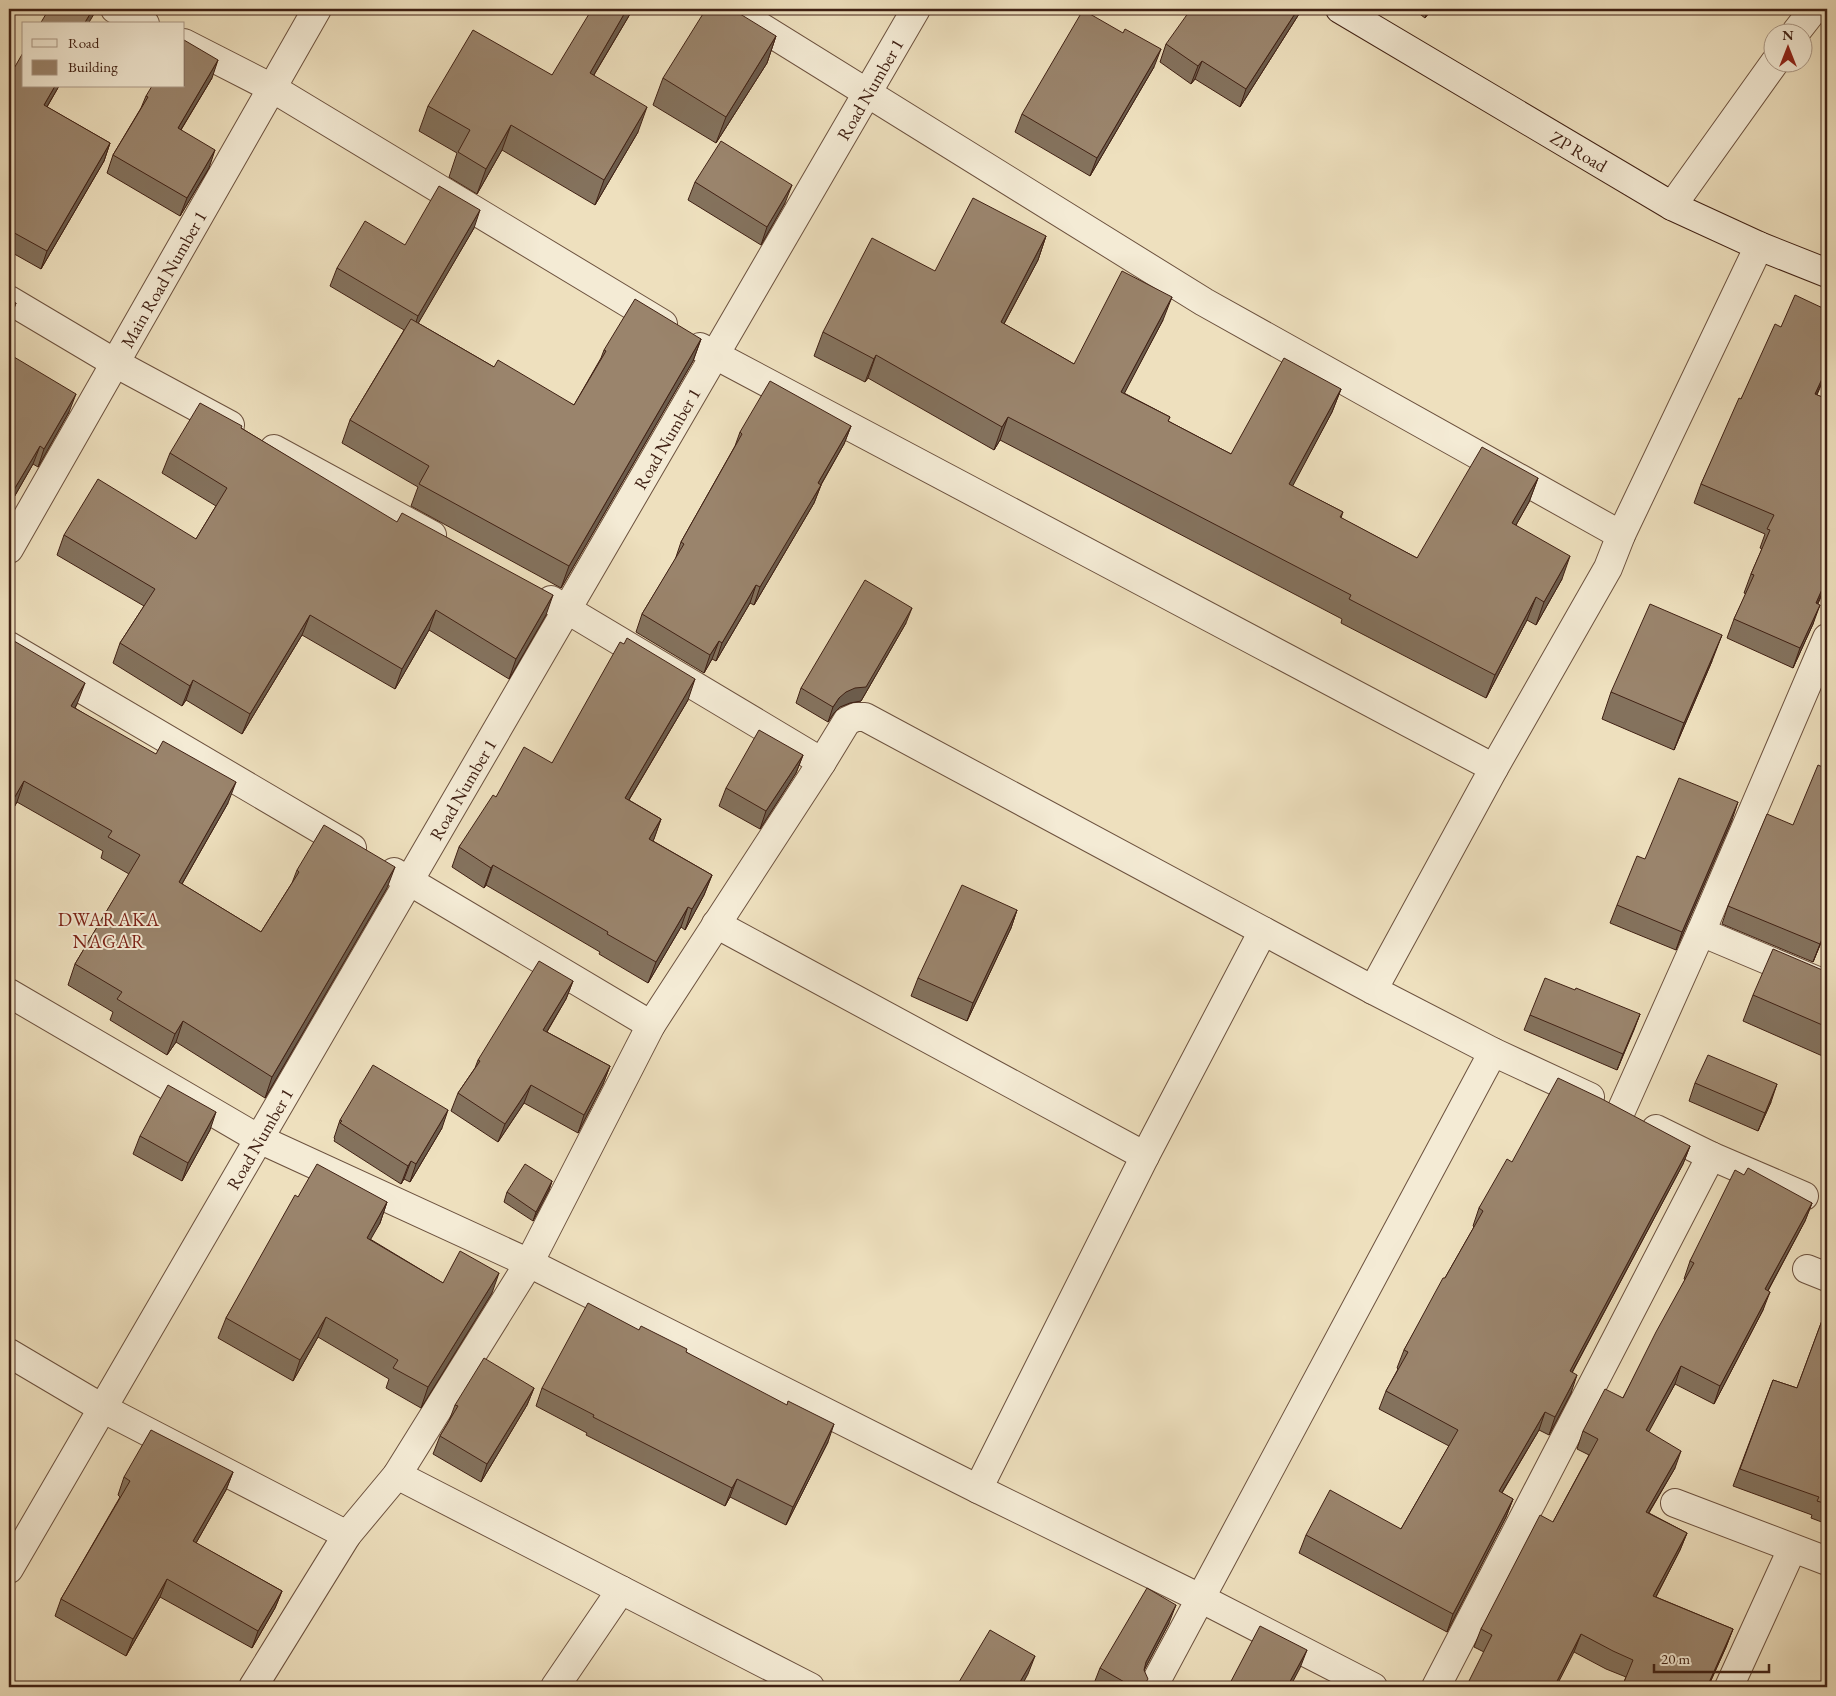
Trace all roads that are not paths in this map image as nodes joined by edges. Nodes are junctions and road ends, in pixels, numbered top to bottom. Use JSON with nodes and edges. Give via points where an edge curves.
{"nodes":[{"id":1,"x":115,"y":9,"type":"edge"},
{"id":2,"x":317,"y":9,"type":"edge"},
{"id":3,"x":732,"y":9,"type":"edge"},
{"id":4,"x":916,"y":9,"type":"edge"},
{"id":5,"x":1340,"y":9,"type":"edge"},
{"id":6,"x":1814,"y":9,"type":"edge"},
{"id":7,"x":141,"y":22,"type":"edge"},
{"id":8,"x":1804,"y":22,"type":"edge"},
{"id":9,"x":185,"y":44,"type":"edge"},
{"id":10,"x":1768,"y":72,"type":"edge"},
{"id":11,"x":272,"y":88,"type":"junction"},
{"id":12,"x":868,"y":92,"type":"junction"},
{"id":13,"x":1672,"y":206,"type":"junction"},
{"id":14,"x":1759,"y":246,"type":"junction"},
{"id":15,"x":1827,"y":272,"type":"edge"},
{"id":16,"x":9,"y":300,"type":"edge"},
{"id":17,"x":715,"y":356,"type":"junction"},
{"id":18,"x":115,"y":363,"type":"junction"},
{"id":19,"x":1621,"y":535,"type":"junction"},
{"id":20,"x":454,"y":547,"type":"edge"},
{"id":21,"x":9,"y":549,"type":"edge"},
{"id":22,"x":532,"y":590,"type":"edge"},
{"id":23,"x":567,"y":609,"type":"junction"},
{"id":24,"x":1827,"y":638,"type":"edge"},
{"id":25,"x":9,"y":646,"type":"edge"},
{"id":26,"x":822,"y":762,"type":"junction"},
{"id":27,"x":1494,"y":768,"type":"junction"},
{"id":28,"x":409,"y":881,"type":"junction"},
{"id":29,"x":716,"y":924,"type":"junction"},
{"id":30,"x":1263,"y":931,"type":"junction"},
{"id":31,"x":1701,"y":932,"type":"junction"},
{"id":32,"x":1827,"y":985,"type":"edge"},
{"id":33,"x":1373,"y":990,"type":"junction"},
{"id":34,"x":9,"y":993,"type":"edge"},
{"id":35,"x":651,"y":1025,"type":"junction"},
{"id":36,"x":1493,"y":1052,"type":"junction"},
{"id":37,"x":1621,"y":1111,"type":"junction"},
{"id":38,"x":259,"y":1139,"type":"junction"},
{"id":39,"x":1145,"y":1156,"type":"junction"},
{"id":40,"x":1711,"y":1156,"type":"junction"},
{"id":41,"x":1804,"y":1196,"type":"edge"},
{"id":42,"x":528,"y":1263,"type":"junction"},
{"id":43,"x":9,"y":1353,"type":"edge"},
{"id":44,"x":102,"y":1408,"type":"junction"},
{"id":45,"x":397,"y":1475,"type":"junction"},
{"id":46,"x":978,"y":1489,"type":"junction"},
{"id":47,"x":1675,"y":1503,"type":"dead end"},
{"id":48,"x":347,"y":1535,"type":"junction"},
{"id":49,"x":1792,"y":1549,"type":"junction"},
{"id":50,"x":1827,"y":1561,"type":"edge"},
{"id":51,"x":9,"y":1569,"type":"edge"},
{"id":52,"x":621,"y":1590,"type":"junction"},
{"id":53,"x":1200,"y":1598,"type":"junction"},
{"id":54,"x":253,"y":1687,"type":"edge"},
{"id":55,"x":555,"y":1687,"type":"edge"},
{"id":56,"x":810,"y":1687,"type":"edge"},
{"id":57,"x":1152,"y":1687,"type":"edge"},
{"id":58,"x":1373,"y":1687,"type":"edge"},
{"id":59,"x":1436,"y":1687,"type":"edge"},
{"id":60,"x":1729,"y":1687,"type":"edge"}],
"edges":[{"from":1,"to":7,"type":"street"},
{"from":2,"to":11,"type":"street","name":"Main Road Number 1"},
{"from":3,"to":12,"type":"street"},
{"from":4,"to":12,"type":"street","name":"Road Number 1"},
{"from":5,"to":13,"type":"street","name":"ZP Road"},
{"from":6,"to":8,"type":"street"},
{"from":9,"to":11,"type":"street"},
{"from":10,"to":13,"type":"street"},
{"from":11,"to":17,"type":"street"},
{"from":11,"to":18,"type":"street","name":"Main Road Number 1"},
{"from":12,"to":17,"type":"street","name":"Road Number 1"},
{"from":12,"to":19,"type":"street","via":[[1204,302]]},
{"from":13,"to":14,"type":"street","name":"ZP Road"},
{"from":14,"to":15,"type":"street","name":"ZP Road"},
{"from":14,"to":19,"type":"street"},
{"from":16,"to":18,"type":"street"},
{"from":17,"to":23,"type":"street","name":"Road Number 1"},
{"from":17,"to":27,"type":"street"},
{"from":18,"to":20,"type":"street"},
{"from":18,"to":21,"type":"street","name":"Main Road Number 1"},
{"from":19,"to":27,"type":"street","via":[[1608,568]]},
{"from":22,"to":23,"type":"street"},
{"from":23,"to":26,"type":"street"},
{"from":23,"to":28,"type":"street","name":"Road Number 1"},
{"from":24,"to":31,"type":"street"},
{"from":25,"to":28,"type":"street"},
{"from":26,"to":29,"type":"street"},
{"from":26,"to":30,"type":"street","via":[[847,721],[866,717]]},
{"from":27,"to":33,"type":"street"},
{"from":28,"to":35,"type":"street"},
{"from":28,"to":38,"type":"street","name":"Road Number 1"},
{"from":29,"to":35,"type":"street"},
{"from":29,"to":39,"type":"street"},
{"from":30,"to":33,"type":"street"},
{"from":30,"to":39,"type":"street"},
{"from":31,"to":32,"type":"street"},
{"from":31,"to":37,"type":"street"},
{"from":33,"to":36,"type":"street"},
{"from":34,"to":38,"type":"street"},
{"from":35,"to":42,"type":"street"},
{"from":36,"to":37,"type":"street"},
{"from":36,"to":53,"type":"street"},
{"from":37,"to":40,"type":"street"},
{"from":38,"to":42,"type":"street"},
{"from":38,"to":44,"type":"street","name":"Road Number 1"},
{"from":39,"to":46,"type":"street"},
{"from":40,"to":41,"type":"street"},
{"from":40,"to":59,"type":"street"},
{"from":42,"to":45,"type":"street"},
{"from":42,"to":46,"type":"street"},
{"from":43,"to":44,"type":"street"},
{"from":44,"to":48,"type":"street"},
{"from":44,"to":51,"type":"street","name":"Road Number 1"},
{"from":45,"to":48,"type":"street"},
{"from":45,"to":52,"type":"street"},
{"from":46,"to":53,"type":"street"},
{"from":47,"to":49,"type":"street"},
{"from":48,"to":54,"type":"street"},
{"from":49,"to":50,"type":"street"},
{"from":49,"to":60,"type":"street"},
{"from":52,"to":55,"type":"street"},
{"from":52,"to":56,"type":"street"},
{"from":53,"to":57,"type":"street"},
{"from":53,"to":58,"type":"street"}]}
